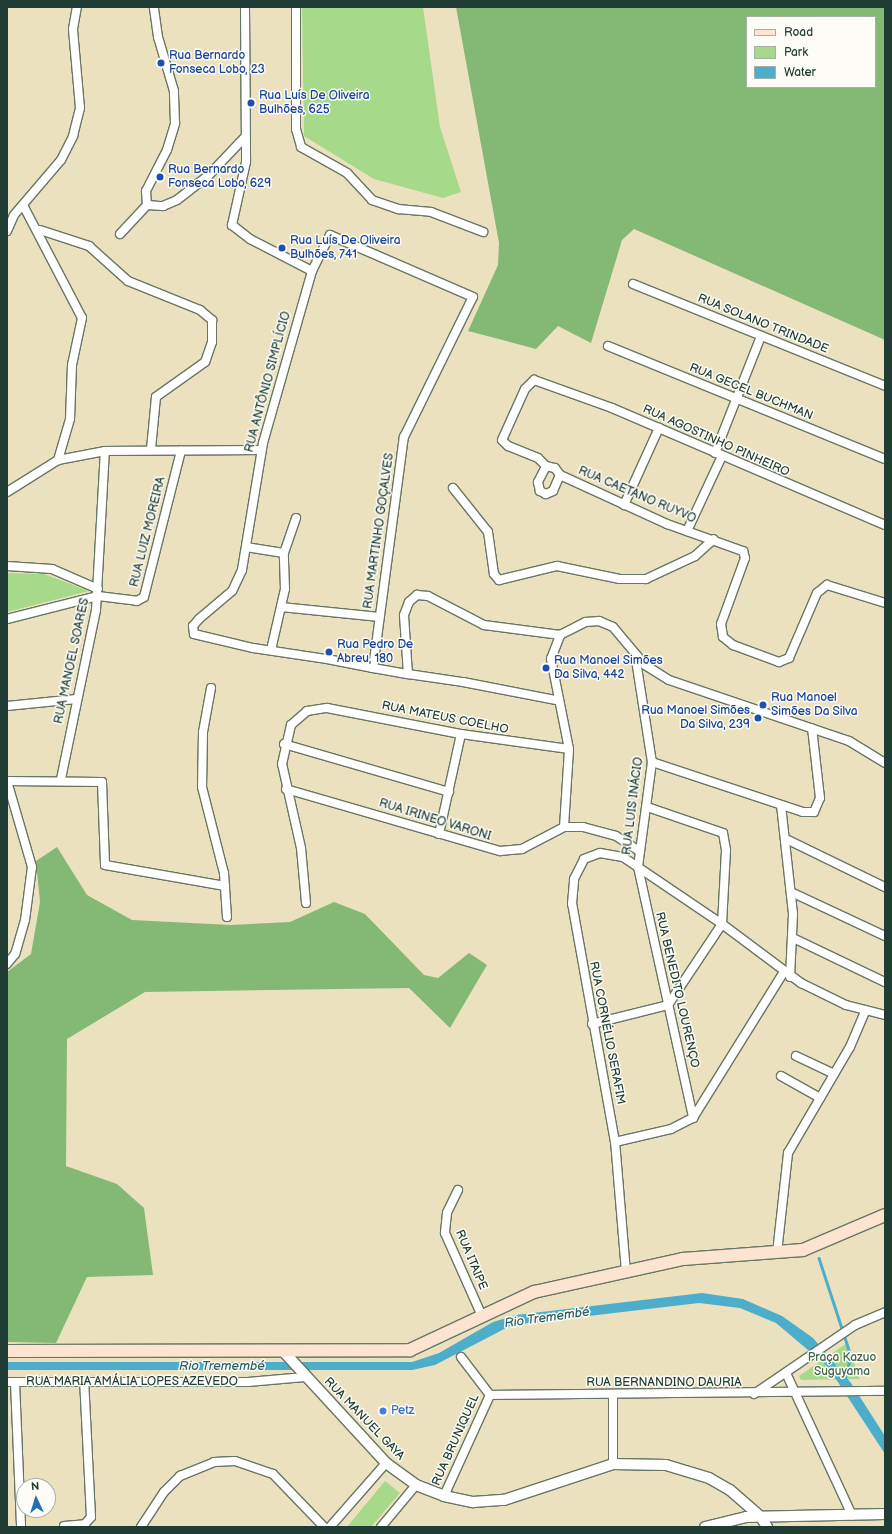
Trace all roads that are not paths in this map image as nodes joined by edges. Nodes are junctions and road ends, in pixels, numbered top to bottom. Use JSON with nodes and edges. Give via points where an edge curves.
{"nodes":[{"id":1,"x":77,"y":7,"type":"edge"},
{"id":2,"x":154,"y":7,"type":"edge"},
{"id":3,"x":245,"y":7,"type":"edge"},
{"id":4,"x":296,"y":7,"type":"edge"},
{"id":5,"x":244,"y":138,"type":"junction"},
{"id":6,"x":23,"y":205,"type":"junction"},
{"id":7,"x":146,"y":205,"type":"junction"},
{"id":8,"x":40,"y":230,"type":"junction"},
{"id":9,"x":7,"y":231,"type":"edge"},
{"id":10,"x":483,"y":232,"type":"dead end"},
{"id":11,"x":120,"y":234,"type":"dead end"},
{"id":12,"x":312,"y":271,"type":"junction"},
{"id":13,"x":633,"y":284,"type":"dead end"},
{"id":14,"x":473,"y":297,"type":"joint"},
{"id":15,"x":762,"y":336,"type":"junction"},
{"id":16,"x":608,"y":346,"type":"dead end"},
{"id":17,"x":885,"y":386,"type":"edge"},
{"id":18,"x":738,"y":399,"type":"junction"},
{"id":19,"x":659,"y":428,"type":"junction"},
{"id":20,"x":151,"y":449,"type":"junction"},
{"id":21,"x":261,"y":450,"type":"junction"},
{"id":22,"x":106,"y":451,"type":"junction"},
{"id":23,"x":181,"y":451,"type":"junction"},
{"id":24,"x":719,"y":454,"type":"junction"},
{"id":25,"x":58,"y":460,"type":"junction"},
{"id":26,"x":885,"y":460,"type":"edge"},
{"id":27,"x":546,"y":466,"type":"junction"},
{"id":28,"x":560,"y":475,"type":"junction"},
{"id":29,"x":453,"y":488,"type":"dead end"},
{"id":30,"x":7,"y":492,"type":"edge"},
{"id":31,"x":624,"y":505,"type":"junction"},
{"id":32,"x":296,"y":518,"type":"dead end"},
{"id":33,"x":885,"y":525,"type":"edge"},
{"id":34,"x":687,"y":531,"type":"junction"},
{"id":35,"x":714,"y":539,"type":"junction"},
{"id":36,"x":246,"y":548,"type":"junction"},
{"id":37,"x":284,"y":553,"type":"junction"},
{"id":38,"x":7,"y":566,"type":"edge"},
{"id":39,"x":98,"y":592,"type":"junction"},
{"id":40,"x":885,"y":603,"type":"edge"},
{"id":41,"x":281,"y":608,"type":"junction"},
{"id":42,"x":379,"y":617,"type":"junction"},
{"id":43,"x":7,"y":619,"type":"edge"},
{"id":44,"x":560,"y":635,"type":"junction"},
{"id":45,"x":271,"y":650,"type":"junction"},
{"id":46,"x":634,"y":654,"type":"junction"},
{"id":47,"x":373,"y":668,"type":"junction"},
{"id":48,"x":408,"y":674,"type":"junction"},
{"id":49,"x":211,"y":688,"type":"dead end"},
{"id":50,"x":77,"y":699,"type":"junction"},
{"id":51,"x":556,"y":700,"type":"junction"},
{"id":52,"x":7,"y":706,"type":"edge"},
{"id":53,"x":812,"y":728,"type":"junction"},
{"id":54,"x":461,"y":734,"type":"junction"},
{"id":55,"x":284,"y":744,"type":"junction"},
{"id":56,"x":569,"y":749,"type":"junction"},
{"id":57,"x":652,"y":762,"type":"junction"},
{"id":58,"x":885,"y":763,"type":"edge"},
{"id":59,"x":60,"y":779,"type":"junction"},
{"id":60,"x":7,"y":781,"type":"edge"},
{"id":61,"x":286,"y":789,"type":"junction"},
{"id":62,"x":449,"y":792,"type":"junction"},
{"id":63,"x":781,"y":805,"type":"junction"},
{"id":64,"x":647,"y":807,"type":"junction"},
{"id":65,"x":564,"y":827,"type":"junction"},
{"id":66,"x":440,"y":834,"type":"junction"},
{"id":67,"x":786,"y":838,"type":"junction"},
{"id":68,"x":639,"y":851,"type":"junction"},
{"id":69,"x":638,"y":867,"type":"junction"},
{"id":70,"x":225,"y":886,"type":"junction"},
{"id":71,"x":885,"y":887,"type":"edge"},
{"id":72,"x":791,"y":892,"type":"junction"},
{"id":73,"x":306,"y":903,"type":"dead end"},
{"id":74,"x":227,"y":917,"type":"dead end"},
{"id":75,"x":722,"y":924,"type":"junction"},
{"id":76,"x":885,"y":936,"type":"edge"},
{"id":77,"x":793,"y":938,"type":"junction"},
{"id":78,"x":8,"y":963,"type":"edge"},
{"id":79,"x":787,"y":974,"type":"junction"},
{"id":80,"x":885,"y":982,"type":"edge"},
{"id":81,"x":668,"y":1006,"type":"junction"},
{"id":82,"x":865,"y":1011,"type":"junction"},
{"id":83,"x":885,"y":1015,"type":"edge"},
{"id":84,"x":592,"y":1024,"type":"junction"},
{"id":85,"x":796,"y":1056,"type":"dead end"},
{"id":86,"x":834,"y":1074,"type":"junction"},
{"id":87,"x":781,"y":1076,"type":"dead end"},
{"id":88,"x":820,"y":1098,"type":"junction"},
{"id":89,"x":693,"y":1118,"type":"junction"},
{"id":90,"x":615,"y":1142,"type":"junction"},
{"id":91,"x":458,"y":1190,"type":"dead end"},
{"id":92,"x":885,"y":1215,"type":"edge"},
{"id":93,"x":777,"y":1253,"type":"junction"},
{"id":94,"x":626,"y":1272,"type":"junction"},
{"id":95,"x":885,"y":1312,"type":"edge"},
{"id":96,"x":482,"y":1316,"type":"junction"},
{"id":97,"x":7,"y":1351,"type":"edge"},
{"id":98,"x":286,"y":1355,"type":"junction"},
{"id":99,"x":461,"y":1357,"type":"dead end"},
{"id":100,"x":789,"y":1371,"type":"junction"},
{"id":101,"x":303,"y":1375,"type":"junction"},
{"id":102,"x":84,"y":1381,"type":"junction"},
{"id":103,"x":11,"y":1382,"type":"edge"},
{"id":104,"x":881,"y":1391,"type":"edge"},
{"id":105,"x":613,"y":1394,"type":"junction"},
{"id":106,"x":797,"y":1394,"type":"junction"},
{"id":107,"x":490,"y":1395,"type":"junction"},
{"id":108,"x":753,"y":1395,"type":"junction"},
{"id":109,"x":386,"y":1463,"type":"junction"},
{"id":110,"x":613,"y":1464,"type":"junction"},
{"id":111,"x":416,"y":1486,"type":"junction"},
{"id":112,"x":444,"y":1496,"type":"junction"},
{"id":113,"x":885,"y":1514,"type":"edge"},
{"id":114,"x":852,"y":1515,"type":"junction"},
{"id":115,"x":761,"y":1517,"type":"junction"},
{"id":116,"x":64,"y":1526,"type":"dead end"},
{"id":117,"x":21,"y":1527,"type":"edge"},
{"id":118,"x":142,"y":1527,"type":"edge"},
{"id":119,"x":324,"y":1527,"type":"edge"},
{"id":120,"x":330,"y":1527,"type":"edge"},
{"id":121,"x":381,"y":1527,"type":"edge"},
{"id":122,"x":705,"y":1527,"type":"edge"},
{"id":123,"x":767,"y":1527,"type":"edge"}],
"edges":[{"from":1,"to":6,"type":"street","via":[[73,29],[80,84],[77,121],[61,160]]},
{"from":2,"to":7,"type":"street","via":[[155,26],[176,108],[172,137],[146,192]]},
{"from":3,"to":5,"type":"street"},
{"from":4,"to":10,"type":"street","via":[[296,129],[301,147],[347,174],[372,200],[398,209],[431,212]]},
{"from":5,"to":7,"type":"street","via":[[208,176],[177,200],[163,206]]},
{"from":5,"to":12,"type":"street","via":[[245,172],[232,219],[234,229]]},
{"from":6,"to":8,"type":"street"},
{"from":6,"to":9,"type":"street"},
{"from":7,"to":11,"type":"street"},
{"from":8,"to":20,"type":"street","via":[[89,246],[128,281],[200,310],[212,320],[212,342],[204,362],[156,397]]},
{"from":8,"to":25,"type":"street","via":[[62,285],[82,318],[72,365],[70,419]]},
{"from":12,"to":14,"type":"street","name":"RUA ANTÔNIO SIMPLÍCIO","via":[[326,237],[332,235]]},
{"from":12,"to":21,"type":"street","name":"RUA ANTÔNIO SIMPLÍCIO"},
{"from":13,"to":15,"type":"street","name":"RUA SOLANO TRINDADE"},
{"from":14,"to":42,"type":"street","name":"RUA MARTINHO GOÇALVES","via":[[404,437]]},
{"from":15,"to":17,"type":"street","name":"RUA SOLANO TRINDADE"},
{"from":15,"to":18,"type":"street"},
{"from":16,"to":18,"type":"street","name":"RUA GECEL BUCHMAN"},
{"from":18,"to":24,"type":"street"},
{"from":18,"to":26,"type":"street","name":"RUA GECEL BUCHMAN"},
{"from":19,"to":24,"type":"street","name":"RUA AGOSTINHO PINHEIRO"},
{"from":19,"to":27,"type":"street","name":"RUA AGOSTINHO PINHEIRO","via":[[537,379],[524,389],[502,440],[505,445],[538,458]]},
{"from":19,"to":31,"type":"street"},
{"from":20,"to":22,"type":"street"},
{"from":20,"to":23,"type":"street"},
{"from":21,"to":23,"type":"street"},
{"from":21,"to":36,"type":"street","name":"RUA ANTÔNIO SIMPLÍCIO"},
{"from":22,"to":25,"type":"street"},
{"from":22,"to":39,"type":"street","name":"RUA MANOEL SOARES"},
{"from":23,"to":39,"type":"street","name":"RUA LUIZ MOREIRA","via":[[144,597],[137,601]]},
{"from":24,"to":33,"type":"street","name":"RUA AGOSTINHO PINHEIRO"},
{"from":24,"to":34,"type":"street"},
{"from":25,"to":30,"type":"street"},
{"from":27,"to":28,"type":"street","name":"RUA CAETANO RUYVO","via":[[555,468]]},
{"from":27,"to":28,"type":"street","via":[[538,482],[542,494],[553,491]]},
{"from":28,"to":31,"type":"street","name":"RUA CAETANO RUYVO"},
{"from":29,"to":35,"type":"street","via":[[488,532],[494,574],[499,580],[557,566],[620,580],[646,579],[695,556]]},
{"from":31,"to":34,"type":"street","name":"RUA CAETANO RUYVO"},
{"from":32,"to":37,"type":"street"},
{"from":34,"to":35,"type":"street","name":"RUA CAETANO RUYVO"},
{"from":35,"to":40,"type":"street","name":"RUA CAETANO RUYVO","via":[[743,551],[745,558],[721,632],[733,645],[771,660],[779,662],[789,658],[822,587],[835,585]]},
{"from":36,"to":37,"type":"street"},
{"from":36,"to":45,"type":"street","name":"RUA ANTÔNIO SIMPLÍCIO","via":[[237,582],[193,626],[196,637]]},
{"from":37,"to":41,"type":"street","via":[[286,573]]},
{"from":38,"to":39,"type":"street","via":[[52,569]]},
{"from":39,"to":43,"type":"street"},
{"from":39,"to":50,"type":"street","name":"RUA MANOEL SOARES"},
{"from":41,"to":42,"type":"street"},
{"from":41,"to":45,"type":"street"},
{"from":42,"to":47,"type":"street","name":"RUA MARTINHO GOÇALVES"},
{"from":44,"to":46,"type":"street","via":[[580,624],[599,621],[620,633]]},
{"from":44,"to":48,"type":"street","via":[[484,625],[428,596],[417,596],[409,602],[404,615]]},
{"from":44,"to":51,"type":"street","via":[[552,659]]},
{"from":45,"to":47,"type":"street"},
{"from":46,"to":53,"type":"street","via":[[669,680]]},
{"from":46,"to":57,"type":"street","name":"RUA LUIS INÁCIO"},
{"from":47,"to":48,"type":"street"},
{"from":48,"to":51,"type":"street"},
{"from":49,"to":70,"type":"street","via":[[203,732],[202,787]]},
{"from":50,"to":52,"type":"street"},
{"from":50,"to":59,"type":"street","name":"RUA MANOEL SOARES"},
{"from":51,"to":56,"type":"street"},
{"from":53,"to":58,"type":"street","via":[[863,747]]},
{"from":53,"to":63,"type":"street","via":[[820,798],[817,809],[803,812]]},
{"from":54,"to":55,"type":"street","name":"RUA MATEUS COELHO","via":[[316,708],[299,716]]},
{"from":54,"to":56,"type":"street","name":"RUA MATEUS COELHO"},
{"from":54,"to":62,"type":"street"},
{"from":55,"to":61,"type":"street","via":[[282,770]]},
{"from":55,"to":62,"type":"street"},
{"from":56,"to":65,"type":"street"},
{"from":57,"to":63,"type":"street"},
{"from":57,"to":64,"type":"street","name":"RUA LUIS INÁCIO"},
{"from":59,"to":60,"type":"street"},
{"from":59,"to":70,"type":"street","via":[[102,782],[105,865]]},
{"from":60,"to":78,"type":"street","via":[[32,867],[25,920]]},
{"from":61,"to":66,"type":"street","name":"RUA IRINEO VARONI"},
{"from":61,"to":73,"type":"street","via":[[301,848]]},
{"from":62,"to":66,"type":"street"},
{"from":63,"to":67,"type":"street"},
{"from":64,"to":68,"type":"street","name":"RUA LUIS INÁCIO"},
{"from":64,"to":75,"type":"street","via":[[723,833],[726,850]]},
{"from":65,"to":66,"type":"street","name":"RUA IRINEO VARONI","via":[[512,852],[482,848]]},
{"from":65,"to":68,"type":"street","via":[[605,832],[626,840]]},
{"from":67,"to":71,"type":"street"},
{"from":67,"to":72,"type":"street"},
{"from":68,"to":69,"type":"street","name":"RUA LUIS INÁCIO"},
{"from":69,"to":75,"type":"street","name":"RUA CORNÉLIO SERAFIM"},
{"from":69,"to":81,"type":"street","name":"RUA BENEDITO LOURENÇO"},
{"from":69,"to":84,"type":"street","name":"RUA CORNÉLIO SERAFIM","via":[[623,857],[600,853],[584,859],[574,880],[572,904]]},
{"from":70,"to":74,"type":"street"},
{"from":72,"to":76,"type":"street"},
{"from":72,"to":77,"type":"street"},
{"from":75,"to":79,"type":"street","name":"RUA CORNÉLIO SERAFIM"},
{"from":75,"to":81,"type":"street"},
{"from":77,"to":79,"type":"street"},
{"from":77,"to":80,"type":"street"},
{"from":79,"to":82,"type":"street","name":"RUA CORNÉLIO SERAFIM","via":[[834,1000]]},
{"from":79,"to":89,"type":"street"},
{"from":81,"to":84,"type":"street"},
{"from":81,"to":89,"type":"street","name":"RUA BENEDITO LOURENÇO"},
{"from":82,"to":83,"type":"street","name":"RUA CORNÉLIO SERAFIM"},
{"from":82,"to":86,"type":"street"},
{"from":84,"to":90,"type":"street","name":"RUA CORNÉLIO SERAFIM"},
{"from":85,"to":86,"type":"street"},
{"from":86,"to":88,"type":"street"},
{"from":87,"to":88,"type":"street"},
{"from":88,"to":93,"type":"street","via":[[784,1162]]},
{"from":89,"to":90,"type":"street","via":[[671,1129]]},
{"from":90,"to":94,"type":"street","name":"RUA CORNÉLIO SERAFIM"},
{"from":91,"to":96,"type":"street","name":"RUA ITAIPE","via":[[447,1213],[445,1233]]},
{"from":92,"to":93,"type":"main road","via":[[830,1240],[797,1251]]},
{"from":93,"to":94,"type":"main road","via":[[707,1256]]},
{"from":94,"to":96,"type":"main road","via":[[534,1292]]},
{"from":95,"to":100,"type":"street","via":[[855,1325]]},
{"from":96,"to":98,"type":"main road","via":[[410,1350]]},
{"from":97,"to":98,"type":"main road"},
{"from":98,"to":101,"type":"street","name":"RUA MANUEL GAYA"},
{"from":99,"to":107,"type":"street"},
{"from":100,"to":106,"type":"street"},
{"from":100,"to":108,"type":"street"},
{"from":101,"to":102,"type":"street","name":"RUA MARIA AMÁLIA LOPES AZEVEDO","via":[[248,1382]]},
{"from":101,"to":109,"type":"street","name":"RUA MANUEL GAYA"},
{"from":102,"to":103,"type":"street","name":"RUA MARIA AMÁLIA LOPES AZEVEDO"},
{"from":102,"to":116,"type":"street","via":[[91,1517],[85,1524]]},
{"from":103,"to":117,"type":"street"},
{"from":104,"to":106,"type":"street","name":"RUA BERNANDINO DAURIA"},
{"from":105,"to":107,"type":"street","name":"RUA BERNANDINO DAURIA"},
{"from":105,"to":108,"type":"street","name":"RUA BERNANDINO DAURIA"},
{"from":105,"to":110,"type":"street"},
{"from":106,"to":108,"type":"street","name":"RUA BERNANDINO DAURIA"},
{"from":106,"to":114,"type":"street"},
{"from":107,"to":112,"type":"street","name":"RUA BRUNIQUEL"},
{"from":109,"to":111,"type":"street","name":"RUA MANUEL GAYA"},
{"from":109,"to":120,"type":"street"},
{"from":110,"to":112,"type":"street","name":"RUA MANUEL GAYA","via":[[504,1500],[473,1502]]},
{"from":110,"to":115,"type":"street","name":"RUA MANUEL GAYA","via":[[666,1465],[709,1478],[735,1494]]},
{"from":111,"to":112,"type":"street","name":"RUA MANUEL GAYA"},
{"from":111,"to":121,"type":"street"},
{"from":113,"to":114,"type":"street"},
{"from":114,"to":115,"type":"street"},
{"from":115,"to":122,"type":"street","via":[[728,1519]]},
{"from":115,"to":123,"type":"street","name":"RUA MANUEL GAYA"},
{"from":118,"to":119,"type":"street","via":[[164,1492],[180,1476],[214,1462],[235,1461],[273,1474]]}]}
